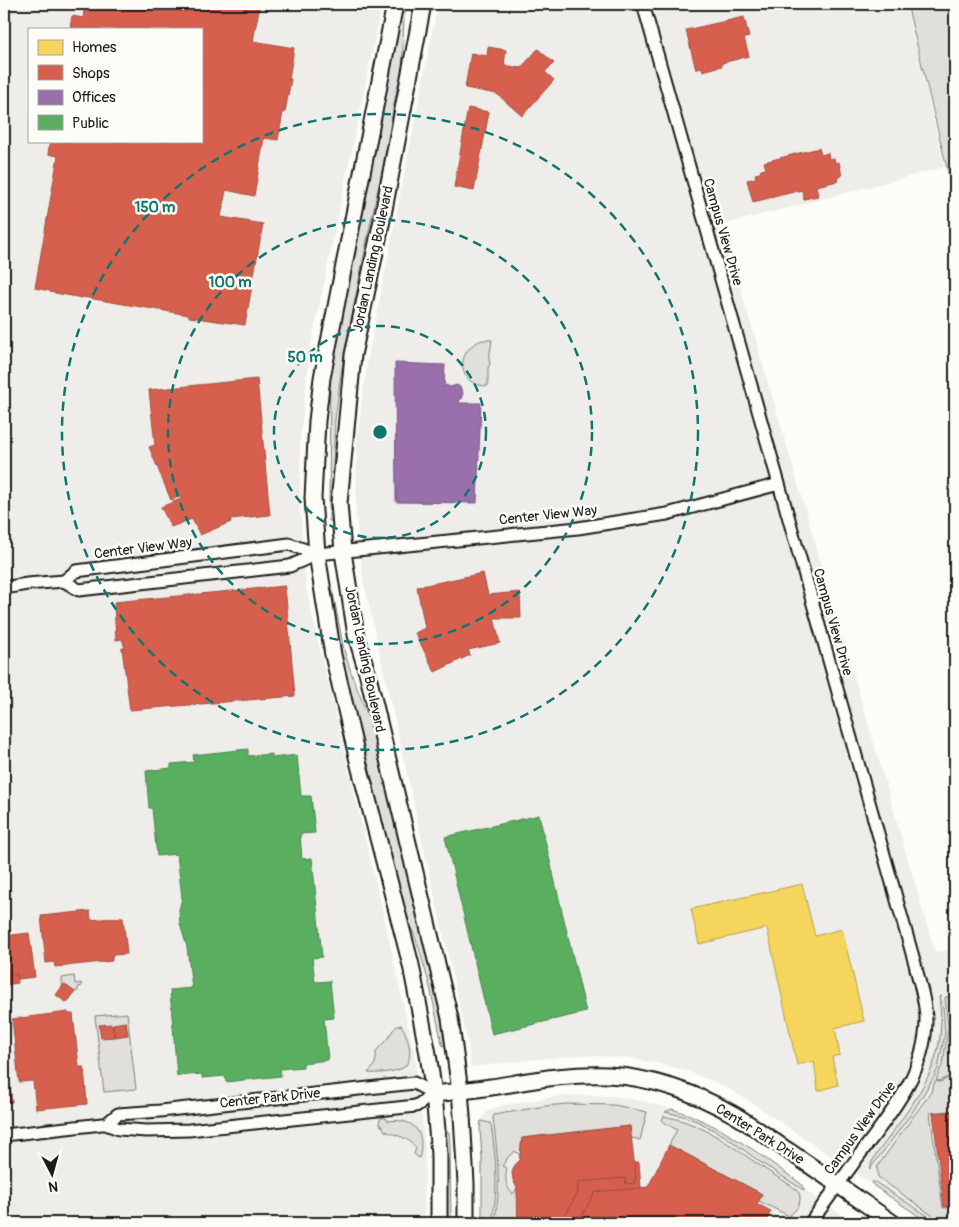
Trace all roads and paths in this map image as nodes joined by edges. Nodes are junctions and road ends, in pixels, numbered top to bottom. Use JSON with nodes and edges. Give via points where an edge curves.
{"nodes":[{"id":1,"x":395,"y":4,"type":"edge"},
{"id":2,"x":423,"y":4,"type":"edge"},
{"id":3,"x":642,"y":4,"type":"edge"},
{"id":4,"x":779,"y":484,"type":"junction"},
{"id":5,"x":343,"y":552,"type":"junction"},
{"id":6,"x":317,"y":554,"type":"junction"},
{"id":7,"x":64,"y":581,"type":"junction"},
{"id":8,"x":4,"y":588,"type":"edge"},
{"id":9,"x":460,"y":1091,"type":"junction"},
{"id":10,"x":434,"y":1094,"type":"junction"},
{"id":11,"x":106,"y":1124,"type":"junction"},
{"id":12,"x":4,"y":1135,"type":"edge"},
{"id":13,"x":838,"y":1184,"type":"junction"},
{"id":14,"x":439,"y":1223,"type":"edge"},
{"id":15,"x":466,"y":1223,"type":"edge"},
{"id":16,"x":810,"y":1223,"type":"edge"},
{"id":17,"x":893,"y":1223,"type":"edge"}],
"edges":[{"from":1,"to":6,"type":"main road","name":"Jordan Landing Boulevard","via":[[322,378],[313,498]]},
{"from":2,"to":5,"type":"main road","name":"Jordan Landing Boulevard","via":[[353,355],[339,503]]},
{"from":3,"to":4,"type":"street","name":"Campus View Drive"},
{"from":4,"to":5,"type":"street","name":"Center View Way","via":[[667,514],[588,527]]},
{"from":4,"to":13,"type":"street","name":"Campus View Drive","via":[[915,964],[925,1010],[921,1052],[906,1090]]},
{"from":5,"to":6,"type":"street","name":"Center View Way"},
{"from":5,"to":9,"type":"main road","name":"Jordan Landing Boulevard","via":[[356,635],[450,1018]]},
{"from":6,"to":7,"type":"street","name":"Center View Way","via":[[290,566],[79,590]]},
{"from":6,"to":7,"type":"street","name":"Center View Way","via":[[289,544],[76,571]]},
{"from":6,"to":10,"type":"main road","name":"Jordan Landing Boulevard","via":[[333,655],[411,964]]},
{"from":7,"to":8,"type":"street","name":"Center View Way"},
{"from":9,"to":10,"type":"main road","name":"Center Park Drive"},
{"from":9,"to":13,"type":"main road","name":"Center Park Drive","via":[[591,1075],[646,1081],[688,1093],[733,1114]]},
{"from":9,"to":15,"type":"main road","name":"Jordan Landing Boulevard"},
{"from":10,"to":11,"type":"street","name":"Center Park Drive","via":[[416,1106],[189,1130],[146,1131],[119,1129]]},
{"from":10,"to":11,"type":"street","name":"Center Park Drive","via":[[414,1083],[118,1114]]},
{"from":10,"to":14,"type":"main road","name":"Jordan Landing Boulevard","via":[[439,1155]]},
{"from":11,"to":12,"type":"street","name":"Center Park Drive"},
{"from":13,"to":16,"type":"street","name":"Campus View Drive"},
{"from":13,"to":17,"type":"main road","name":"Center Park Drive"}]}
